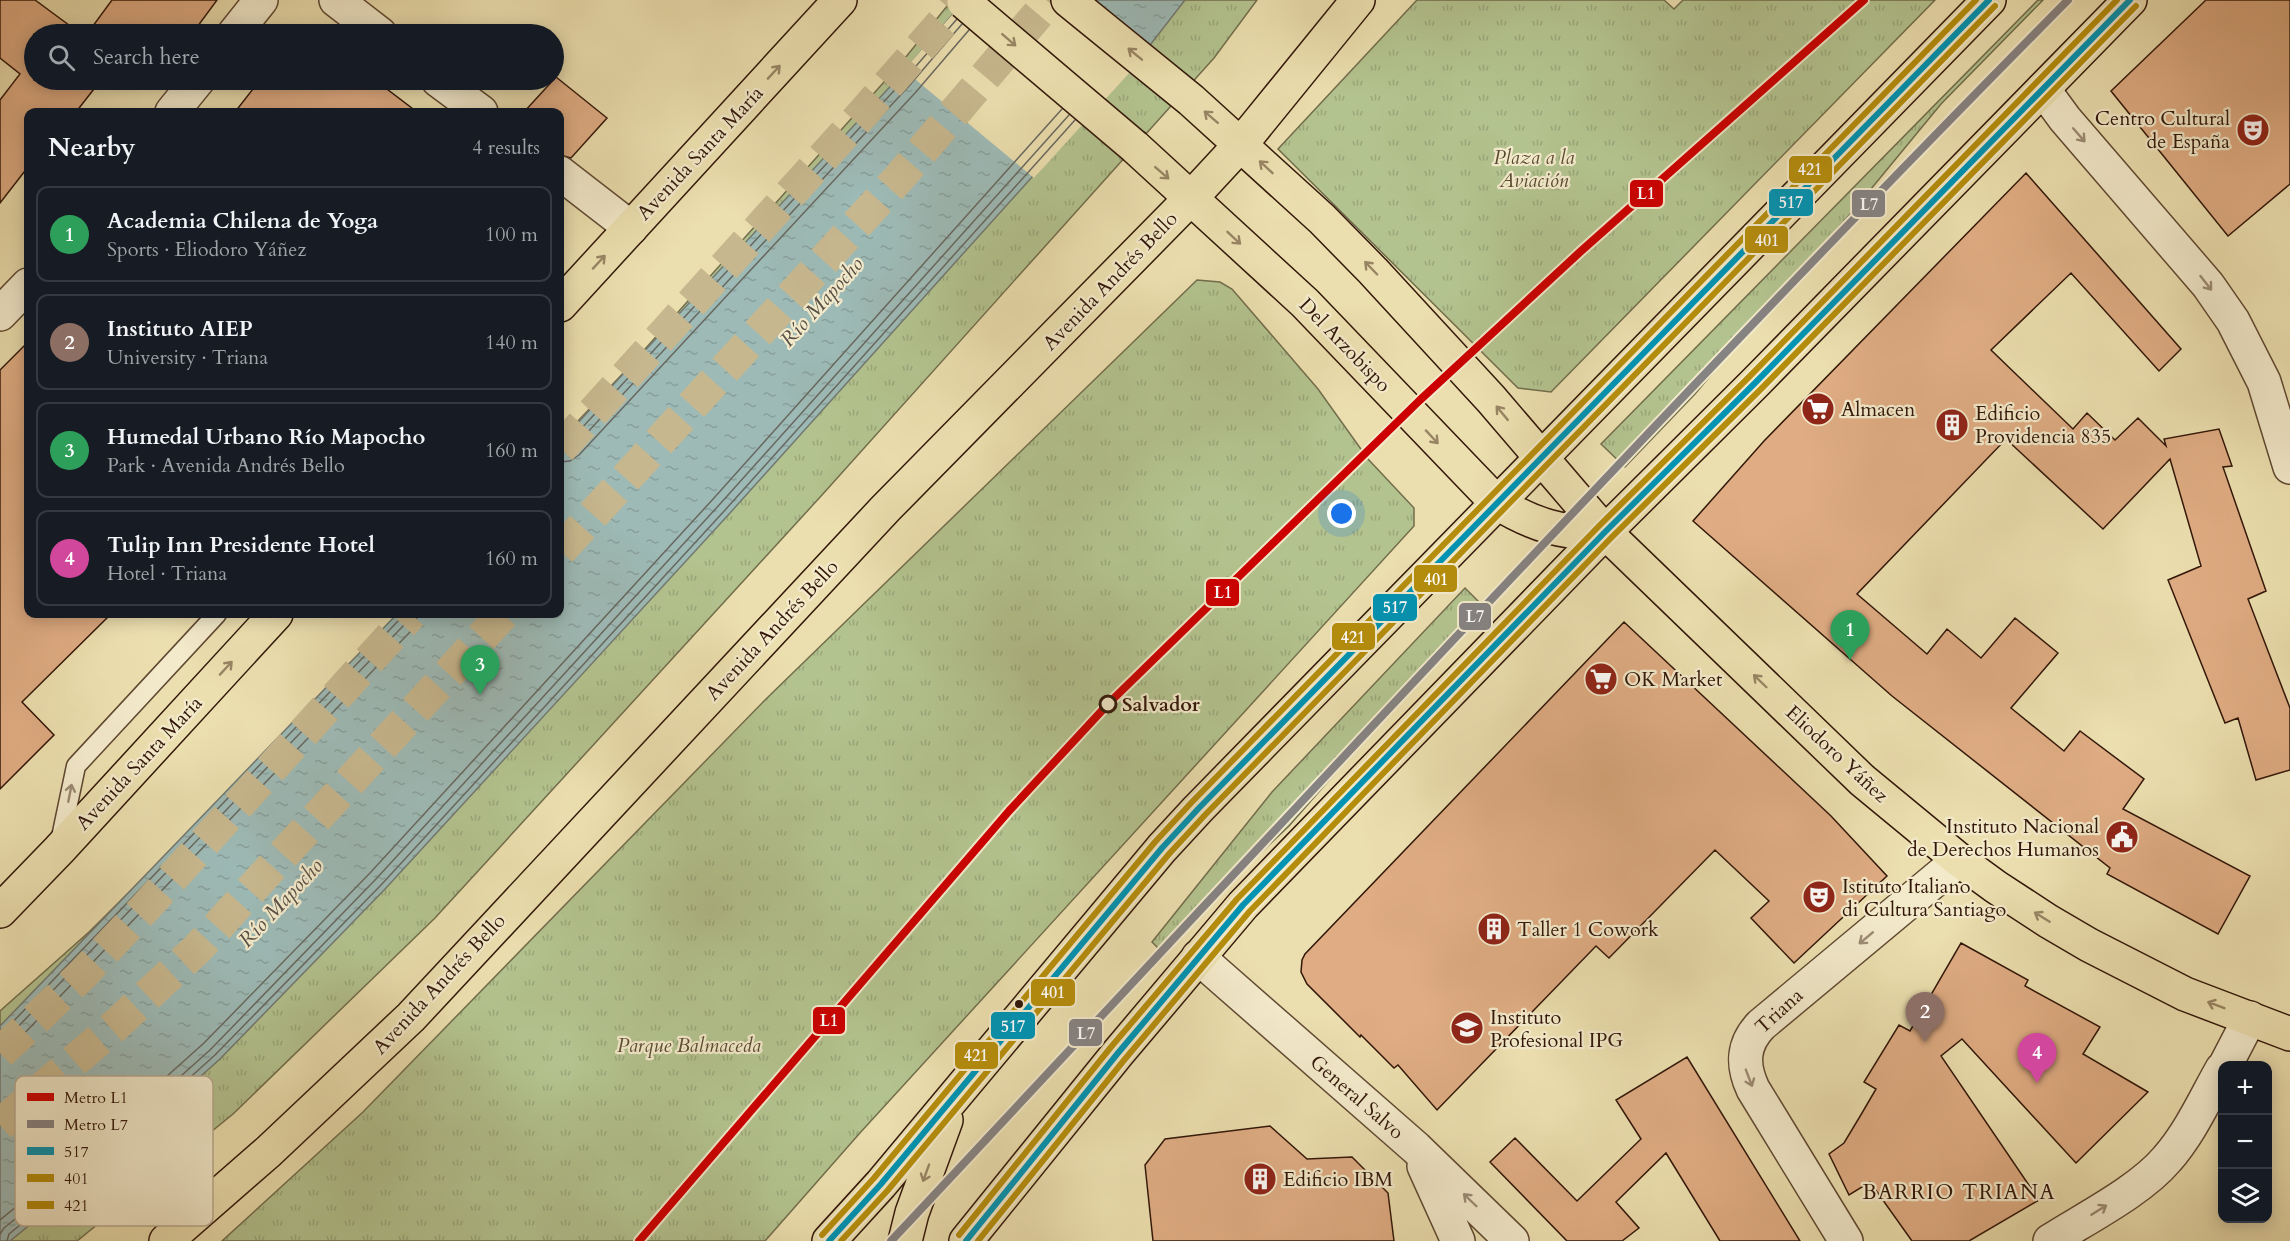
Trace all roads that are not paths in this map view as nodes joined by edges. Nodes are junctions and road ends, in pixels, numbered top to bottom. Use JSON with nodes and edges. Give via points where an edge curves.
{"nodes":[{"id":1,"x":261,"y":0,"type":"edge"},
{"id":2,"x":336,"y":0,"type":"edge"},
{"id":3,"x":840,"y":0,"type":"edge"},
{"id":4,"x":1068,"y":0,"type":"edge"},
{"id":5,"x":1358,"y":0,"type":"edge"},
{"id":6,"x":1989,"y":0,"type":"edge"},
{"id":7,"x":2130,"y":0,"type":"edge"},
{"id":8,"x":963,"y":1,"type":"edge"},
{"id":9,"x":242,"y":24,"type":"edge"},
{"id":10,"x":367,"y":24,"type":"edge"},
{"id":11,"x":2043,"y":89,"type":"junction"},
{"id":12,"x":190,"y":90,"type":"edge"},
{"id":13,"x":451,"y":90,"type":"edge"},
{"id":14,"x":175,"y":108,"type":"edge"},
{"id":15,"x":476,"y":108,"type":"edge"},
{"id":16,"x":1241,"y":144,"type":"junction"},
{"id":17,"x":564,"y":176,"type":"edge"},
{"id":18,"x":1191,"y":198,"type":"junction"},
{"id":19,"x":631,"y":228,"type":"junction"},
{"id":20,"x":24,"y":289,"type":"edge"},
{"id":21,"x":564,"y":301,"type":"edge"},
{"id":22,"x":0,"y":314,"type":"edge"},
{"id":23,"x":1540,"y":457,"type":"junction"},
{"id":24,"x":2290,"y":467,"type":"edge"},
{"id":25,"x":1496,"y":502,"type":"junction"},
{"id":26,"x":1605,"y":532,"type":"junction"},
{"id":27,"x":213,"y":618,"type":"edge"},
{"id":28,"x":272,"y":618,"type":"edge"},
{"id":29,"x":59,"y":850,"type":"junction"},
{"id":30,"x":1959,"y":860,"type":"junction"},
{"id":31,"x":0,"y":911,"type":"edge"},
{"id":32,"x":1198,"y":957,"type":"junction"},
{"id":33,"x":2250,"y":1018,"type":"junction"},
{"id":34,"x":2290,"y":1034,"type":"edge"},
{"id":35,"x":2227,"y":1061,"type":"edge"},
{"id":36,"x":2218,"y":1078,"type":"edge"},
{"id":37,"x":953,"y":1098,"type":"junction"},
{"id":38,"x":1416,"y":1148,"type":"junction"},
{"id":39,"x":213,"y":1200,"type":"edge"},
{"id":40,"x":183,"y":1226,"type":"edge"},
{"id":41,"x":166,"y":1241,"type":"edge"},
{"id":42,"x":829,"y":1241,"type":"edge"},
{"id":43,"x":905,"y":1241,"type":"edge"},
{"id":44,"x":966,"y":1241,"type":"edge"},
{"id":45,"x":1458,"y":1241,"type":"edge"},
{"id":46,"x":1512,"y":1241,"type":"edge"},
{"id":47,"x":1846,"y":1241,"type":"edge"},
{"id":48,"x":2050,"y":1241,"type":"edge"}],
"edges":[{"from":1,"to":9,"type":"street"},
{"from":2,"to":10,"type":"street"},
{"from":19,"to":3,"type":"main road","name":"Avenida Santa María","one_way":true},
{"from":16,"to":4,"type":"main road","one_way":true},
{"from":5,"to":16,"type":"main road","name":"Avenida Andrés Bello"},
{"from":6,"to":23,"type":"main road"},
{"from":7,"to":11,"type":"main road"},
{"from":8,"to":18,"type":"main road","name":"Del Arzobispo","one_way":true,"bridge":true},
{"from":11,"to":24,"type":"street","one_way":true,"via":[[2208,285],[2233,321],[2264,382]]},
{"from":11,"to":26,"type":"main road"},
{"from":12,"to":14,"type":"street"},
{"from":13,"to":15,"type":"street"},
{"from":16,"to":18,"type":"main road","name":"Avenida Andrés Bello"},
{"from":23,"to":16,"type":"main road","one_way":true,"via":[[1373,271]]},
{"from":17,"to":19,"type":"street"},
{"from":18,"to":25,"type":"main road","name":"Del Arzobispo","one_way":true,"via":[[1305,303]]},
{"from":18,"to":39,"type":"main road","name":"Avenida Andrés Bello","via":[[886,508],[411,1017]]},
{"from":21,"to":19,"type":"main road","name":"Avenida Santa María","one_way":true},
{"from":20,"to":22,"type":"street"},
{"from":23,"to":25,"type":"main road"},
{"from":23,"to":26,"type":"main road"},
{"from":25,"to":26,"type":"main road","name":"Del Arzobispo","via":[[1546,527]]},
{"from":25,"to":37,"type":"main road","via":[[1162,848]]},
{"from":30,"to":26,"type":"main road","name":"Eliodoro Yáñez","one_way":true,"via":[[1862,780]]},
{"from":26,"to":32,"type":"main road"},
{"from":29,"to":27,"type":"lane","one_way":true,"via":[[76,766]]},
{"from":29,"to":28,"type":"main road","name":"Avenida Santa María","one_way":true},
{"from":29,"to":31,"type":"main road","name":"Avenida Santa María"},
{"from":33,"to":30,"type":"main road","name":"Eliodoro Yáñez","one_way":true,"via":[[2185,994],[2089,945]]},
{"from":30,"to":47,"type":"street","name":"Triana","one_way":true,"via":[[1761,1025],[1748,1042],[1745,1065],[1753,1089]]},
{"from":32,"to":38,"type":"street","name":"General Salvo"},
{"from":32,"to":44,"type":"main road"},
{"from":33,"to":34,"type":"main road","name":"Eliodoro Yáñez"},
{"from":33,"to":35,"type":"street"},
{"from":48,"to":36,"type":"street","one_way":true,"via":[[2129,1191],[2167,1160]]},
{"from":37,"to":42,"type":"main road"},
{"from":37,"to":43,"type":"main road","one_way":true},
{"from":38,"to":45,"type":"street"},
{"from":46,"to":38,"type":"street","name":"General Salvo","one_way":true},
{"from":40,"to":41,"type":"main road","name":"Avenida Andrés Bello"}]}
